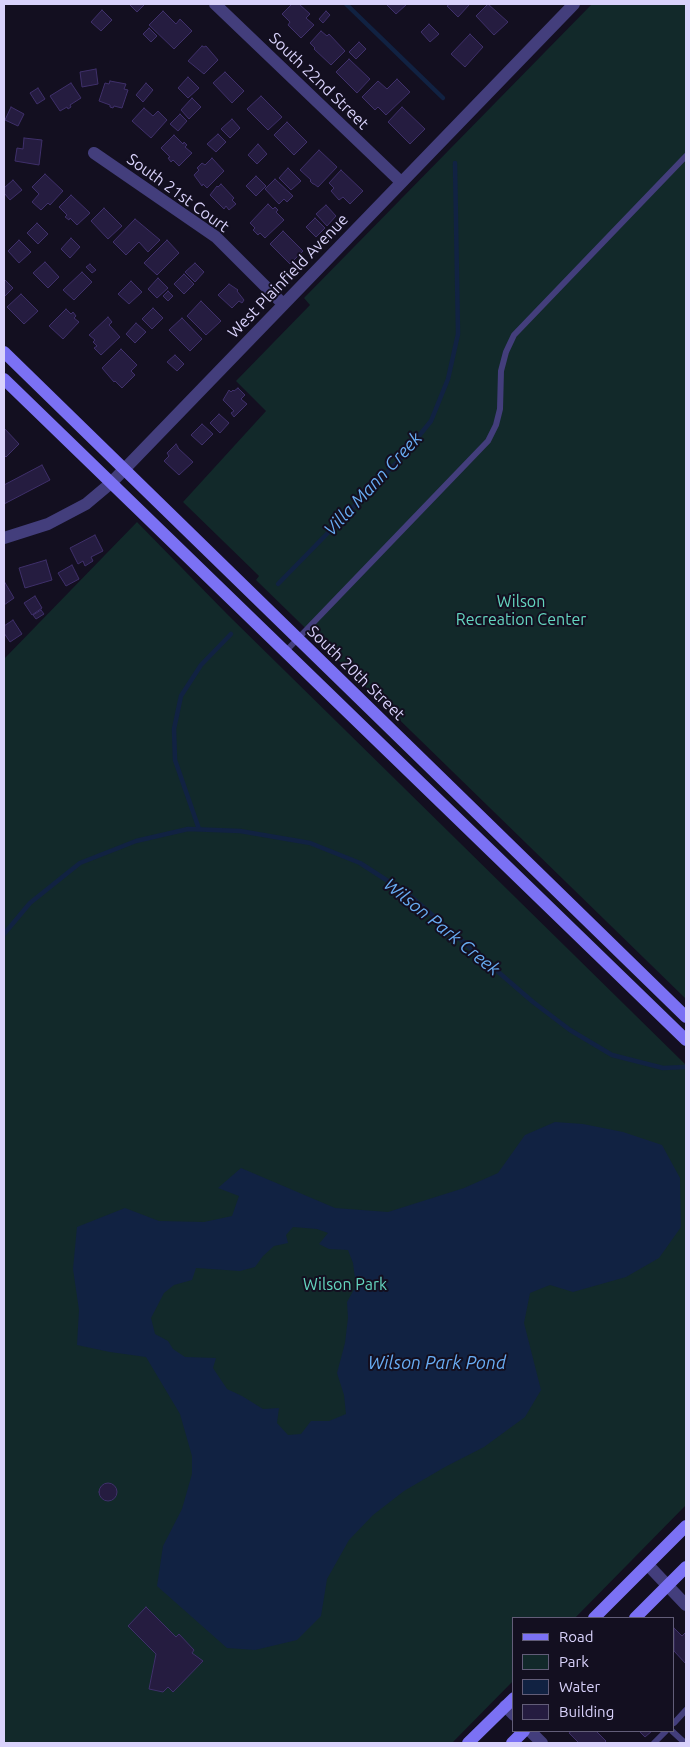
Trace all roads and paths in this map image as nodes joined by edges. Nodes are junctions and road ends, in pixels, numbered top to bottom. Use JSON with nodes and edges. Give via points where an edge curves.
{"nodes":[{"id":1,"x":215,"y":4,"type":"edge"},
{"id":2,"x":574,"y":4,"type":"edge"},
{"id":3,"x":94,"y":153,"type":"dead end"},
{"id":4,"x":686,"y":156,"type":"edge"},
{"id":5,"x":401,"y":182,"type":"junction"},
{"id":6,"x":283,"y":304,"type":"junction"},
{"id":7,"x":4,"y":352,"type":"edge"},
{"id":8,"x":4,"y":379,"type":"edge"},
{"id":9,"x":124,"y":470,"type":"junction"},
{"id":10,"x":111,"y":483,"type":"junction"},
{"id":11,"x":4,"y":538,"type":"edge"},
{"id":12,"x":298,"y":639,"type":"junction"},
{"id":13,"x":284,"y":652,"type":"junction"},
{"id":14,"x":400,"y":738,"type":"junction"},
{"id":15,"x":388,"y":751,"type":"junction"},
{"id":16,"x":686,"y":1017,"type":"edge"},
{"id":17,"x":686,"y":1040,"type":"edge"},
{"id":18,"x":686,"y":1526,"type":"edge"},
{"id":19,"x":648,"y":1565,"type":"junction"},
{"id":20,"x":686,"y":1567,"type":"edge"},
{"id":21,"x":667,"y":1586,"type":"junction"},
{"id":22,"x":686,"y":1605,"type":"edge"},
{"id":23,"x":595,"y":1617,"type":"edge"},
{"id":24,"x":636,"y":1617,"type":"edge"},
{"id":25,"x":511,"y":1706,"type":"edge"},
{"id":26,"x":686,"y":1710,"type":"edge"},
{"id":27,"x":675,"y":1722,"type":"edge"},
{"id":28,"x":523,"y":1732,"type":"edge"},
{"id":29,"x":531,"y":1732,"type":"edge"},
{"id":30,"x":665,"y":1732,"type":"edge"},
{"id":31,"x":673,"y":1732,"type":"edge"},
{"id":32,"x":468,"y":1743,"type":"edge"},
{"id":33,"x":512,"y":1743,"type":"edge"},
{"id":34,"x":542,"y":1743,"type":"edge"},
{"id":35,"x":654,"y":1743,"type":"edge"},
{"id":36,"x":685,"y":1743,"type":"edge"}],
"edges":[{"from":1,"to":5,"type":"street","name":"South 22nd Street"},
{"from":2,"to":5,"type":"street","name":"West Plainfield Avenue"},
{"from":3,"to":6,"type":"street","name":"South 21st Court","via":[[216,237]]},
{"from":4,"to":12,"type":"lane","via":[[514,335],[501,371],[500,409],[488,441]]},
{"from":5,"to":6,"type":"street","name":"West Plainfield Avenue"},
{"from":6,"to":9,"type":"street","name":"West Plainfield Avenue"},
{"from":7,"to":9,"type":"street","name":"South 20th Street"},
{"from":8,"to":10,"type":"street","name":"South 20th Street"},
{"from":9,"to":10,"type":"street","name":"West Plainfield Avenue"},
{"from":9,"to":12,"type":"street","name":"South 20th Street"},
{"from":10,"to":11,"type":"street","name":"West Plainfield Avenue","via":[[86,504],[48,524]]},
{"from":10,"to":13,"type":"street","name":"South 20th Street"},
{"from":12,"to":13,"type":"lane"},
{"from":12,"to":14,"type":"street","name":"South 20th Street"},
{"from":13,"to":15,"type":"street","name":"South 20th Street"},
{"from":14,"to":15,"type":"lane"},
{"from":14,"to":16,"type":"street","name":"South 20th Street"},
{"from":15,"to":17,"type":"street","name":"South 20th Street"},
{"from":18,"to":19,"type":"street"},
{"from":19,"to":21,"type":"street"},
{"from":19,"to":23,"type":"street"},
{"from":20,"to":21,"type":"street"},
{"from":21,"to":22,"type":"street"},
{"from":21,"to":24,"type":"street"},
{"from":25,"to":32,"type":"street"},
{"from":26,"to":27,"type":"lane"},
{"from":28,"to":33,"type":"street"},
{"from":29,"to":34,"type":"street"},
{"from":30,"to":35,"type":"lane"},
{"from":31,"to":36,"type":"lane"}]}
